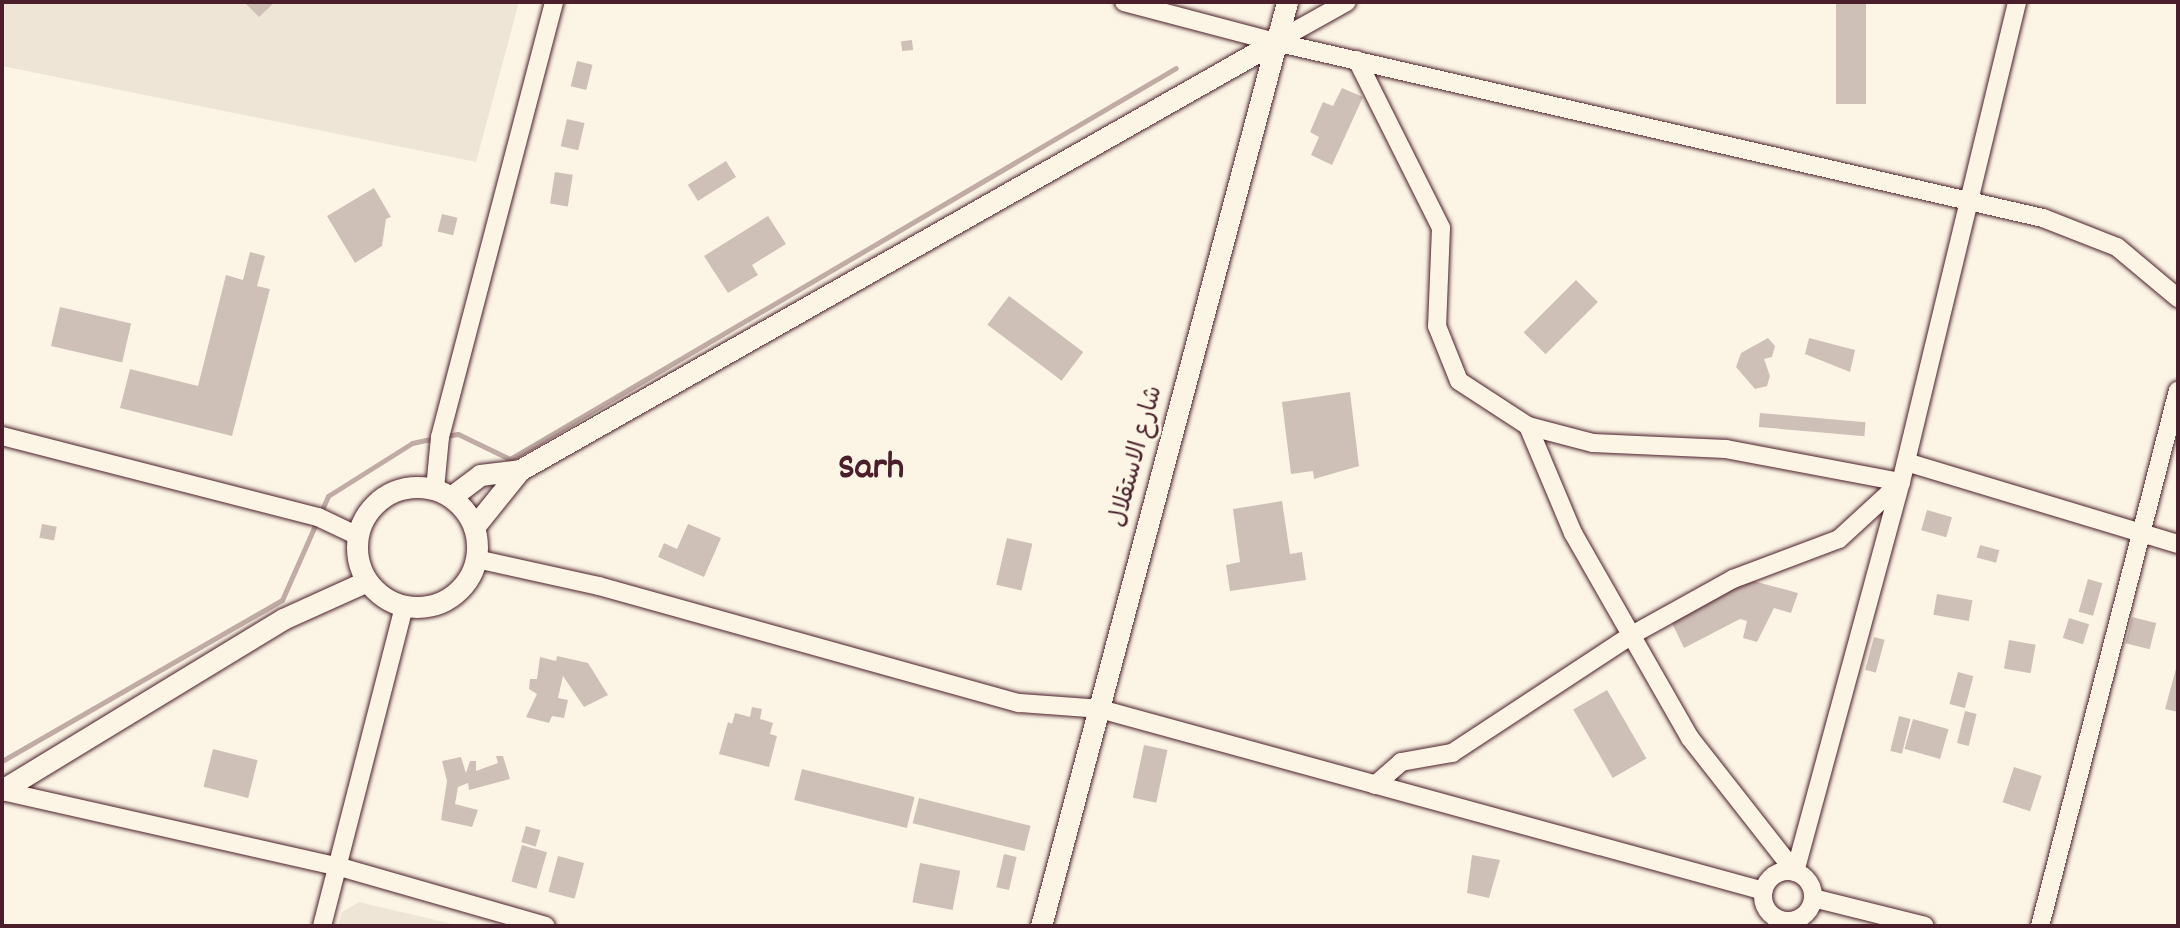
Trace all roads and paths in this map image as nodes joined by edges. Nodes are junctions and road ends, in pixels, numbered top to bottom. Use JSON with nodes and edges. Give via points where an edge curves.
{"nodes":[{"id":1,"x":554,"y":2,"type":"edge"},
{"id":2,"x":1124,"y":2,"type":"edge"},
{"id":3,"x":1287,"y":2,"type":"edge"},
{"id":4,"x":1347,"y":2,"type":"edge"},
{"id":5,"x":2017,"y":2,"type":"edge"},
{"id":6,"x":1275,"y":42,"type":"junction"},
{"id":7,"x":1357,"y":60,"type":"junction"},
{"id":8,"x":1971,"y":199,"type":"junction"},
{"id":9,"x":2178,"y":298,"type":"edge"},
{"id":10,"x":2178,"y":390,"type":"edge"},
{"id":11,"x":1528,"y":426,"type":"junction"},
{"id":12,"x":2,"y":436,"type":"edge"},
{"id":13,"x":1906,"y":462,"type":"junction"},
{"id":14,"x":520,"y":470,"type":"junction"},
{"id":15,"x":1901,"y":482,"type":"junction"},
{"id":16,"x":443,"y":493,"type":"junction"},
{"id":17,"x":474,"y":527,"type":"junction"},
{"id":18,"x":2143,"y":533,"type":"junction"},
{"id":19,"x":358,"y":536,"type":"junction"},
{"id":20,"x":2178,"y":544,"type":"edge"},
{"id":21,"x":476,"y":559,"type":"junction"},
{"id":22,"x":367,"y":581,"type":"junction"},
{"id":23,"x":404,"y":606,"type":"junction"},
{"id":24,"x":1630,"y":636,"type":"junction"},
{"id":25,"x":1100,"y":709,"type":"junction"},
{"id":26,"x":1375,"y":785,"type":"junction"},
{"id":27,"x":2,"y":791,"type":"edge"},
{"id":28,"x":340,"y":867,"type":"junction"},
{"id":29,"x":1795,"y":872,"type":"junction"},
{"id":30,"x":1764,"y":891,"type":"junction"},
{"id":31,"x":1813,"y":898,"type":"junction"},
{"id":32,"x":1782,"y":924,"type":"edge"},
{"id":33,"x":322,"y":926,"type":"edge"},
{"id":34,"x":545,"y":926,"type":"edge"},
{"id":35,"x":1041,"y":926,"type":"edge"},
{"id":36,"x":1926,"y":926,"type":"edge"},
{"id":37,"x":2040,"y":926,"type":"edge"}],
"edges":[{"from":1,"to":16,"type":"street","via":[[440,437]]},
{"from":2,"to":6,"type":"street"},
{"from":3,"to":6,"type":"street","name":"شارع الاستقلال"},
{"from":4,"to":6,"type":"street"},
{"from":5,"to":8,"type":"street"},
{"from":6,"to":7,"type":"street"},
{"from":6,"to":14,"type":"street"},
{"from":6,"to":25,"type":"street","name":"شارع الاستقلال"},
{"from":7,"to":8,"type":"street"},
{"from":7,"to":11,"type":"street","via":[[1441,228],[1437,326],[1459,381]]},
{"from":8,"to":9,"type":"street","via":[[2107,242]]},
{"from":8,"to":13,"type":"street"},
{"from":10,"to":18,"type":"street"},
{"from":11,"to":15,"type":"street","via":[[1593,443],[1726,449]]},
{"from":11,"to":24,"type":"street","via":[[1573,533]]},
{"from":12,"to":19,"type":"street","via":[[318,517]]},
{"from":13,"to":15,"type":"street"},
{"from":13,"to":18,"type":"street"},
{"from":14,"to":16,"type":"street","via":[[480,475]]},
{"from":14,"to":17,"type":"street"},
{"from":15,"to":24,"type":"street","via":[[1839,539],[1733,579]]},
{"from":15,"to":29,"type":"street"},
{"from":16,"to":17,"type":"street"},
{"from":16,"to":19,"type":"street","via":[[396,491],[378,501]]},
{"from":17,"to":21,"type":"street"},
{"from":18,"to":20,"type":"street"},
{"from":18,"to":37,"type":"street"},
{"from":19,"to":22,"type":"street","via":[[356,551]]},
{"from":21,"to":23,"type":"street","via":[[458,592],[432,605]]},
{"from":21,"to":25,"type":"street","via":[[599,586],[1019,703]]},
{"from":22,"to":23,"type":"street"},
{"from":22,"to":27,"type":"street","via":[[283,619]]},
{"from":23,"to":28,"type":"street"},
{"from":24,"to":26,"type":"street","via":[[1452,753],[1401,762]]},
{"from":24,"to":29,"type":"street","via":[[1689,738]]},
{"from":25,"to":26,"type":"street"},
{"from":25,"to":35,"type":"street","name":"شارع الاستقلال"},
{"from":26,"to":30,"type":"street"},
{"from":27,"to":28,"type":"street"},
{"from":28,"to":33,"type":"street"},
{"from":28,"to":34,"type":"street"},
{"from":29,"to":30,"type":"street","via":[[1772,877]]},
{"from":29,"to":31,"type":"street","via":[[1809,882]]},
{"from":30,"to":32,"type":"street","via":[[1769,912]]},
{"from":31,"to":32,"type":"street","via":[[1802,916]]},
{"from":31,"to":36,"type":"street"}]}
